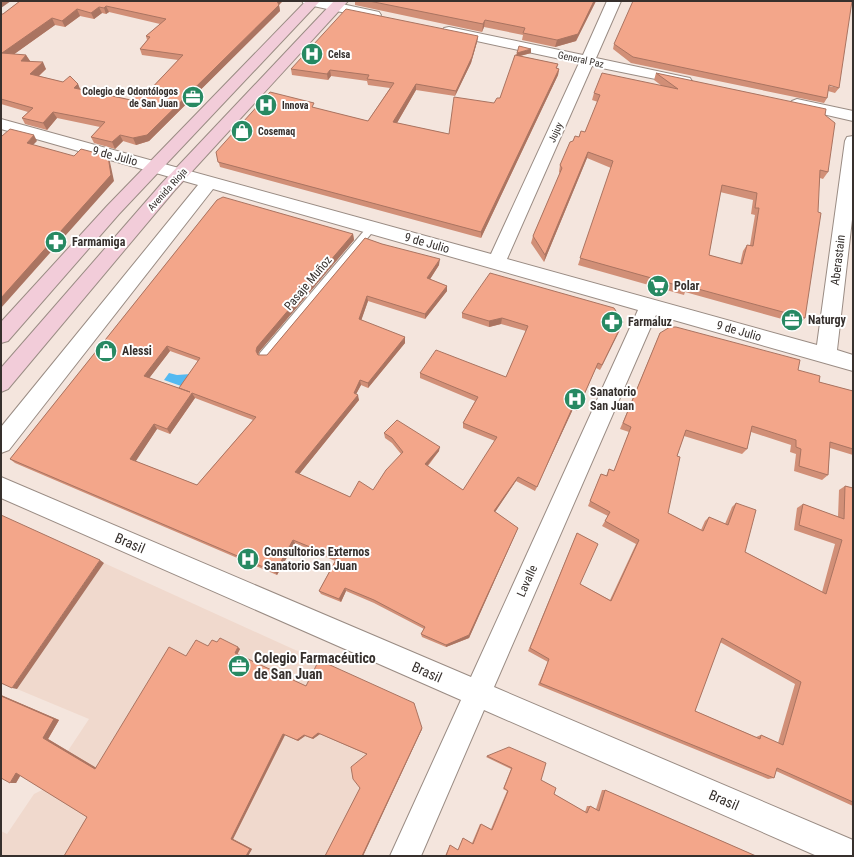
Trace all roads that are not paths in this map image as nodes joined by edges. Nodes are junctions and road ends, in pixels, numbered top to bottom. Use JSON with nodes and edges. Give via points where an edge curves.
{"nodes":[{"id":1,"x":312,"y":1,"type":"edge"},
{"id":2,"x":614,"y":1,"type":"edge"},
{"id":3,"x":338,"y":4,"type":"edge"},
{"id":4,"x":390,"y":18,"type":"edge"},
{"id":5,"x":436,"y":28,"type":"edge"},
{"id":6,"x":588,"y":60,"type":"junction"},
{"id":7,"x":702,"y":84,"type":"edge"},
{"id":8,"x":786,"y":102,"type":"edge"},
{"id":9,"x":853,"y":116,"type":"edge"},
{"id":10,"x":1,"y":124,"type":"edge"},
{"id":11,"x":853,"y":141,"type":"edge"},
{"id":12,"x":154,"y":166,"type":"junction"},
{"id":13,"x":180,"y":174,"type":"junction"},
{"id":14,"x":210,"y":182,"type":"junction"},
{"id":15,"x":372,"y":228,"type":"junction"},
{"id":16,"x":118,"y":245,"type":"junction"},
{"id":17,"x":496,"y":263,"type":"junction"},
{"id":18,"x":650,"y":306,"type":"junction"},
{"id":19,"x":1,"y":335,"type":"edge"},
{"id":20,"x":826,"y":355,"type":"junction"},
{"id":21,"x":264,"y":356,"type":"edge"},
{"id":22,"x":853,"y":363,"type":"edge"},
{"id":23,"x":1,"y":383,"type":"edge"},
{"id":24,"x":1,"y":443,"type":"edge"},
{"id":25,"x":1,"y":488,"type":"edge"},
{"id":26,"x":476,"y":694,"type":"junction"},
{"id":27,"x":405,"y":856,"type":"edge"},
{"id":28,"x":853,"y":856,"type":"edge"}],
"edges":[{"from":1,"to":3,"type":"street"},
{"from":1,"to":12,"type":"main road","name":"Avenida Rioja"},
{"from":2,"to":6,"type":"street","name":"Jujuy"},
{"from":3,"to":4,"type":"street"},
{"from":3,"to":13,"type":"main road","name":"Avenida Rioja"},
{"from":5,"to":6,"type":"street","name":"General Paz"},
{"from":6,"to":7,"type":"street","name":"General Paz"},
{"from":6,"to":17,"type":"street","name":"Jujuy"},
{"from":8,"to":9,"type":"street"},
{"from":10,"to":12,"type":"street","name":"9 de Julio"},
{"from":11,"to":20,"type":"street","name":"Aberastain"},
{"from":12,"to":13,"type":"street","name":"9 de Julio"},
{"from":12,"to":16,"type":"main road","via":[[159,172],[158,178],[123,220],[118,233]]},
{"from":12,"to":19,"type":"main road","name":"Avenida Rioja"},
{"from":13,"to":14,"type":"street","name":"9 de Julio"},
{"from":13,"to":16,"type":"main road","name":"Avenida Rioja"},
{"from":14,"to":15,"type":"street","name":"9 de Julio"},
{"from":14,"to":24,"type":"street"},
{"from":15,"to":17,"type":"street","name":"9 de Julio"},
{"from":15,"to":21,"type":"lane","name":"Pasaje Muñoz"},
{"from":16,"to":23,"type":"main road","name":"Avenida Rioja"},
{"from":17,"to":18,"type":"street","name":"9 de Julio"},
{"from":18,"to":20,"type":"street","name":"9 de Julio"},
{"from":18,"to":26,"type":"street","name":"Lavalle"},
{"from":20,"to":22,"type":"street","name":"9 de Julio"},
{"from":25,"to":26,"type":"street","name":"Brasil"},
{"from":26,"to":27,"type":"street","name":"Lavalle"},
{"from":26,"to":28,"type":"street","name":"Brasil"}]}
